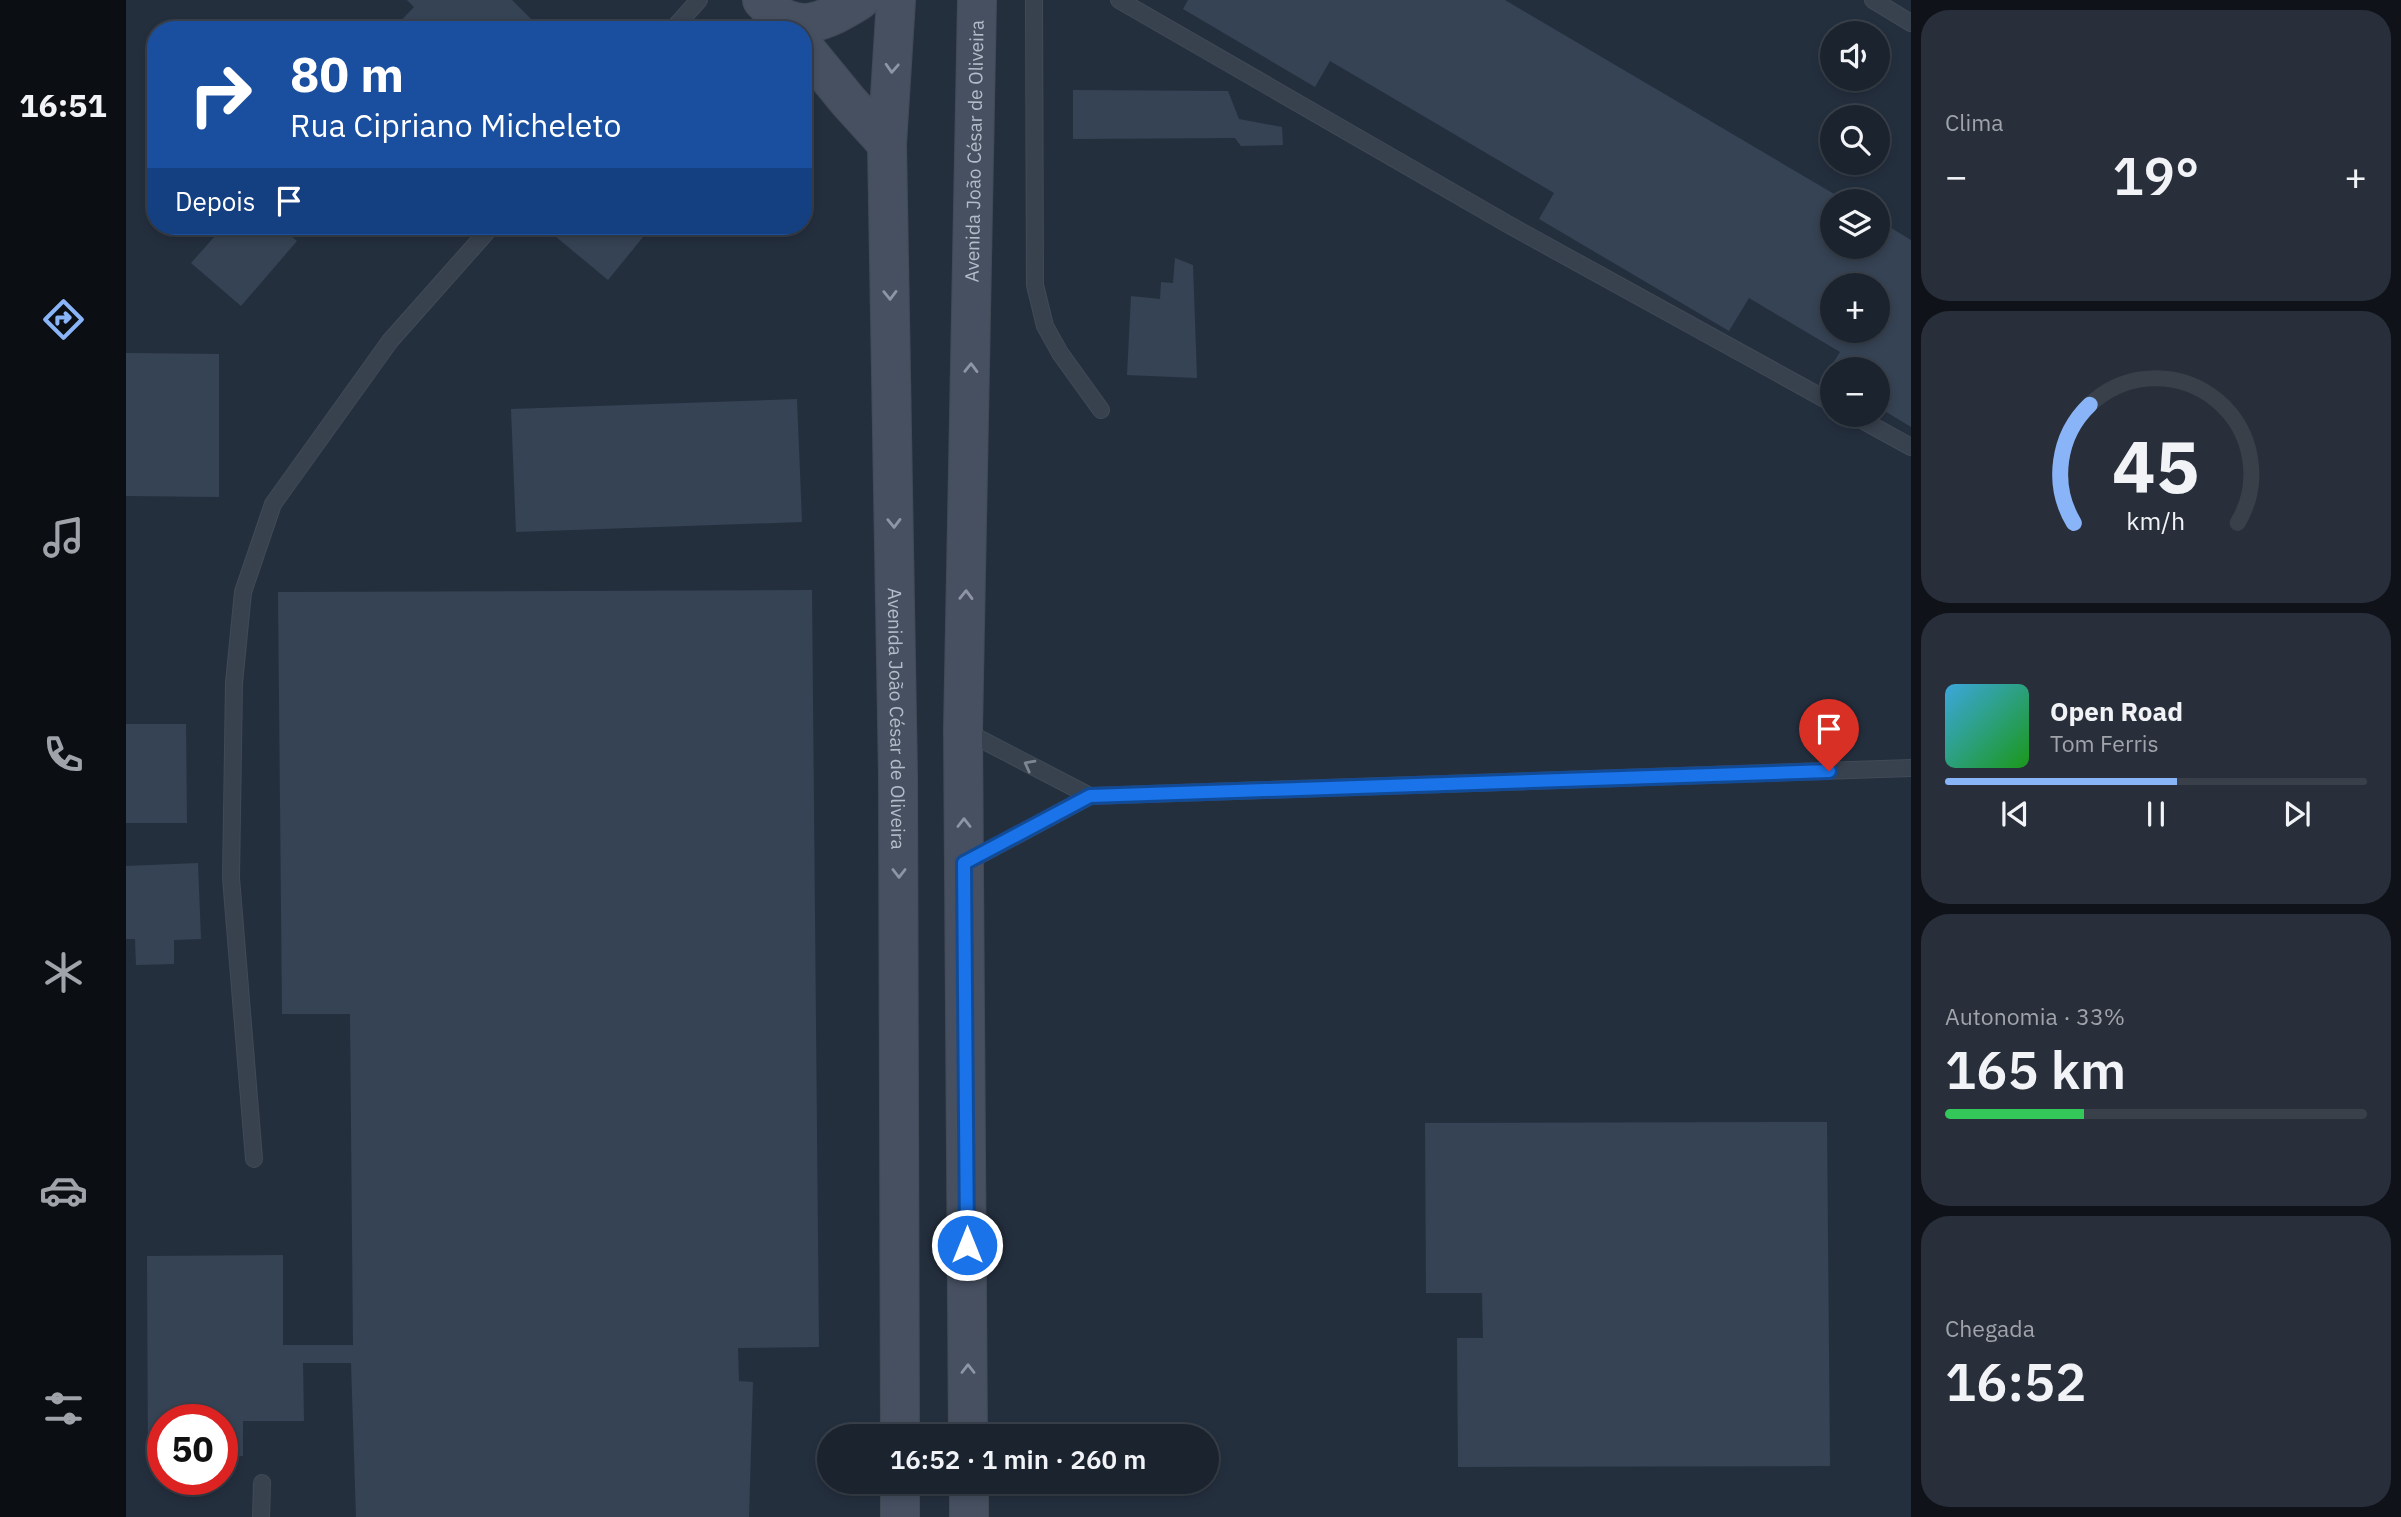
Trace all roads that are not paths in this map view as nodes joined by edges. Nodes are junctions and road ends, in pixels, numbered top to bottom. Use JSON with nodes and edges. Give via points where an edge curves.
{"nodes":[{"id":1,"x":699,"y":0,"type":"edge"},
{"id":2,"x":860,"y":0,"type":"edge"},
{"id":3,"x":895,"y":0,"type":"edge"},
{"id":4,"x":976,"y":0,"type":"edge"},
{"id":5,"x":1034,"y":0,"type":"edge"},
{"id":6,"x":1119,"y":0,"type":"edge"},
{"id":7,"x":1873,"y":0,"type":"edge"},
{"id":8,"x":680,"y":21,"type":"edge"},
{"id":9,"x":812,"y":23,"type":"edge"},
{"id":10,"x":1911,"y":23,"type":"edge"},
{"id":11,"x":812,"y":57,"type":"edge"},
{"id":12,"x":887,"y":144,"type":"junction"},
{"id":13,"x":484,"y":235,"type":"edge"},
{"id":14,"x":1820,"y":396,"type":"edge"},
{"id":15,"x":1101,"y":410,"type":"dead end"},
{"id":16,"x":1875,"y":427,"type":"edge"},
{"id":17,"x":1911,"y":447,"type":"edge"},
{"id":18,"x":963,"y":730,"type":"junction"},
{"id":19,"x":1911,"y":768,"type":"edge"},
{"id":20,"x":1090,"y":796,"type":"junction"},
{"id":21,"x":964,"y":863,"type":"junction"},
{"id":22,"x":254,"y":1159,"type":"dead end"},
{"id":23,"x":900,"y":1424,"type":"edge"},
{"id":24,"x":968,"y":1424,"type":"edge"},
{"id":25,"x":262,"y":1483,"type":"dead end"},
{"id":26,"x":900,"y":1494,"type":"edge"},
{"id":27,"x":969,"y":1494,"type":"edge"},
{"id":28,"x":261,"y":1517,"type":"edge"},
{"id":29,"x":900,"y":1517,"type":"edge"},
{"id":30,"x":969,"y":1517,"type":"edge"}],
"edges":[{"from":1,"to":8,"type":"lane"},
{"from":2,"to":9,"type":"main road","via":[[830,19]]},
{"from":3,"to":12,"type":"main road","name":"Avenida João César de Oliveira","one_way":true},
{"from":18,"to":4,"type":"main road","name":"Avenida João César de Oliveira","one_way":true},
{"from":5,"to":15,"type":"lane","via":[[1035,285],[1045,326]]},
{"from":6,"to":14,"type":"lane","via":[[1511,226]]},
{"from":7,"to":10,"type":"lane"},
{"from":11,"to":12,"type":"main road"},
{"from":12,"to":23,"type":"main road","name":"Avenida João César de Oliveira","one_way":true,"via":[[898,776]]},
{"from":13,"to":22,"type":"lane","via":[[390,341],[273,504],[243,592],[234,683],[231,878]]},
{"from":16,"to":17,"type":"lane"},
{"from":20,"to":18,"type":"lane","one_way":true},
{"from":21,"to":18,"type":"main road","name":"Avenida João César de Oliveira","one_way":true},
{"from":19,"to":20,"type":"lane"},
{"from":20,"to":21,"type":"lane"},
{"from":24,"to":21,"type":"main road","name":"Avenida João César de Oliveira","one_way":true},
{"from":25,"to":28,"type":"lane"},
{"from":26,"to":29,"type":"main road"},
{"from":27,"to":30,"type":"main road"}]}
